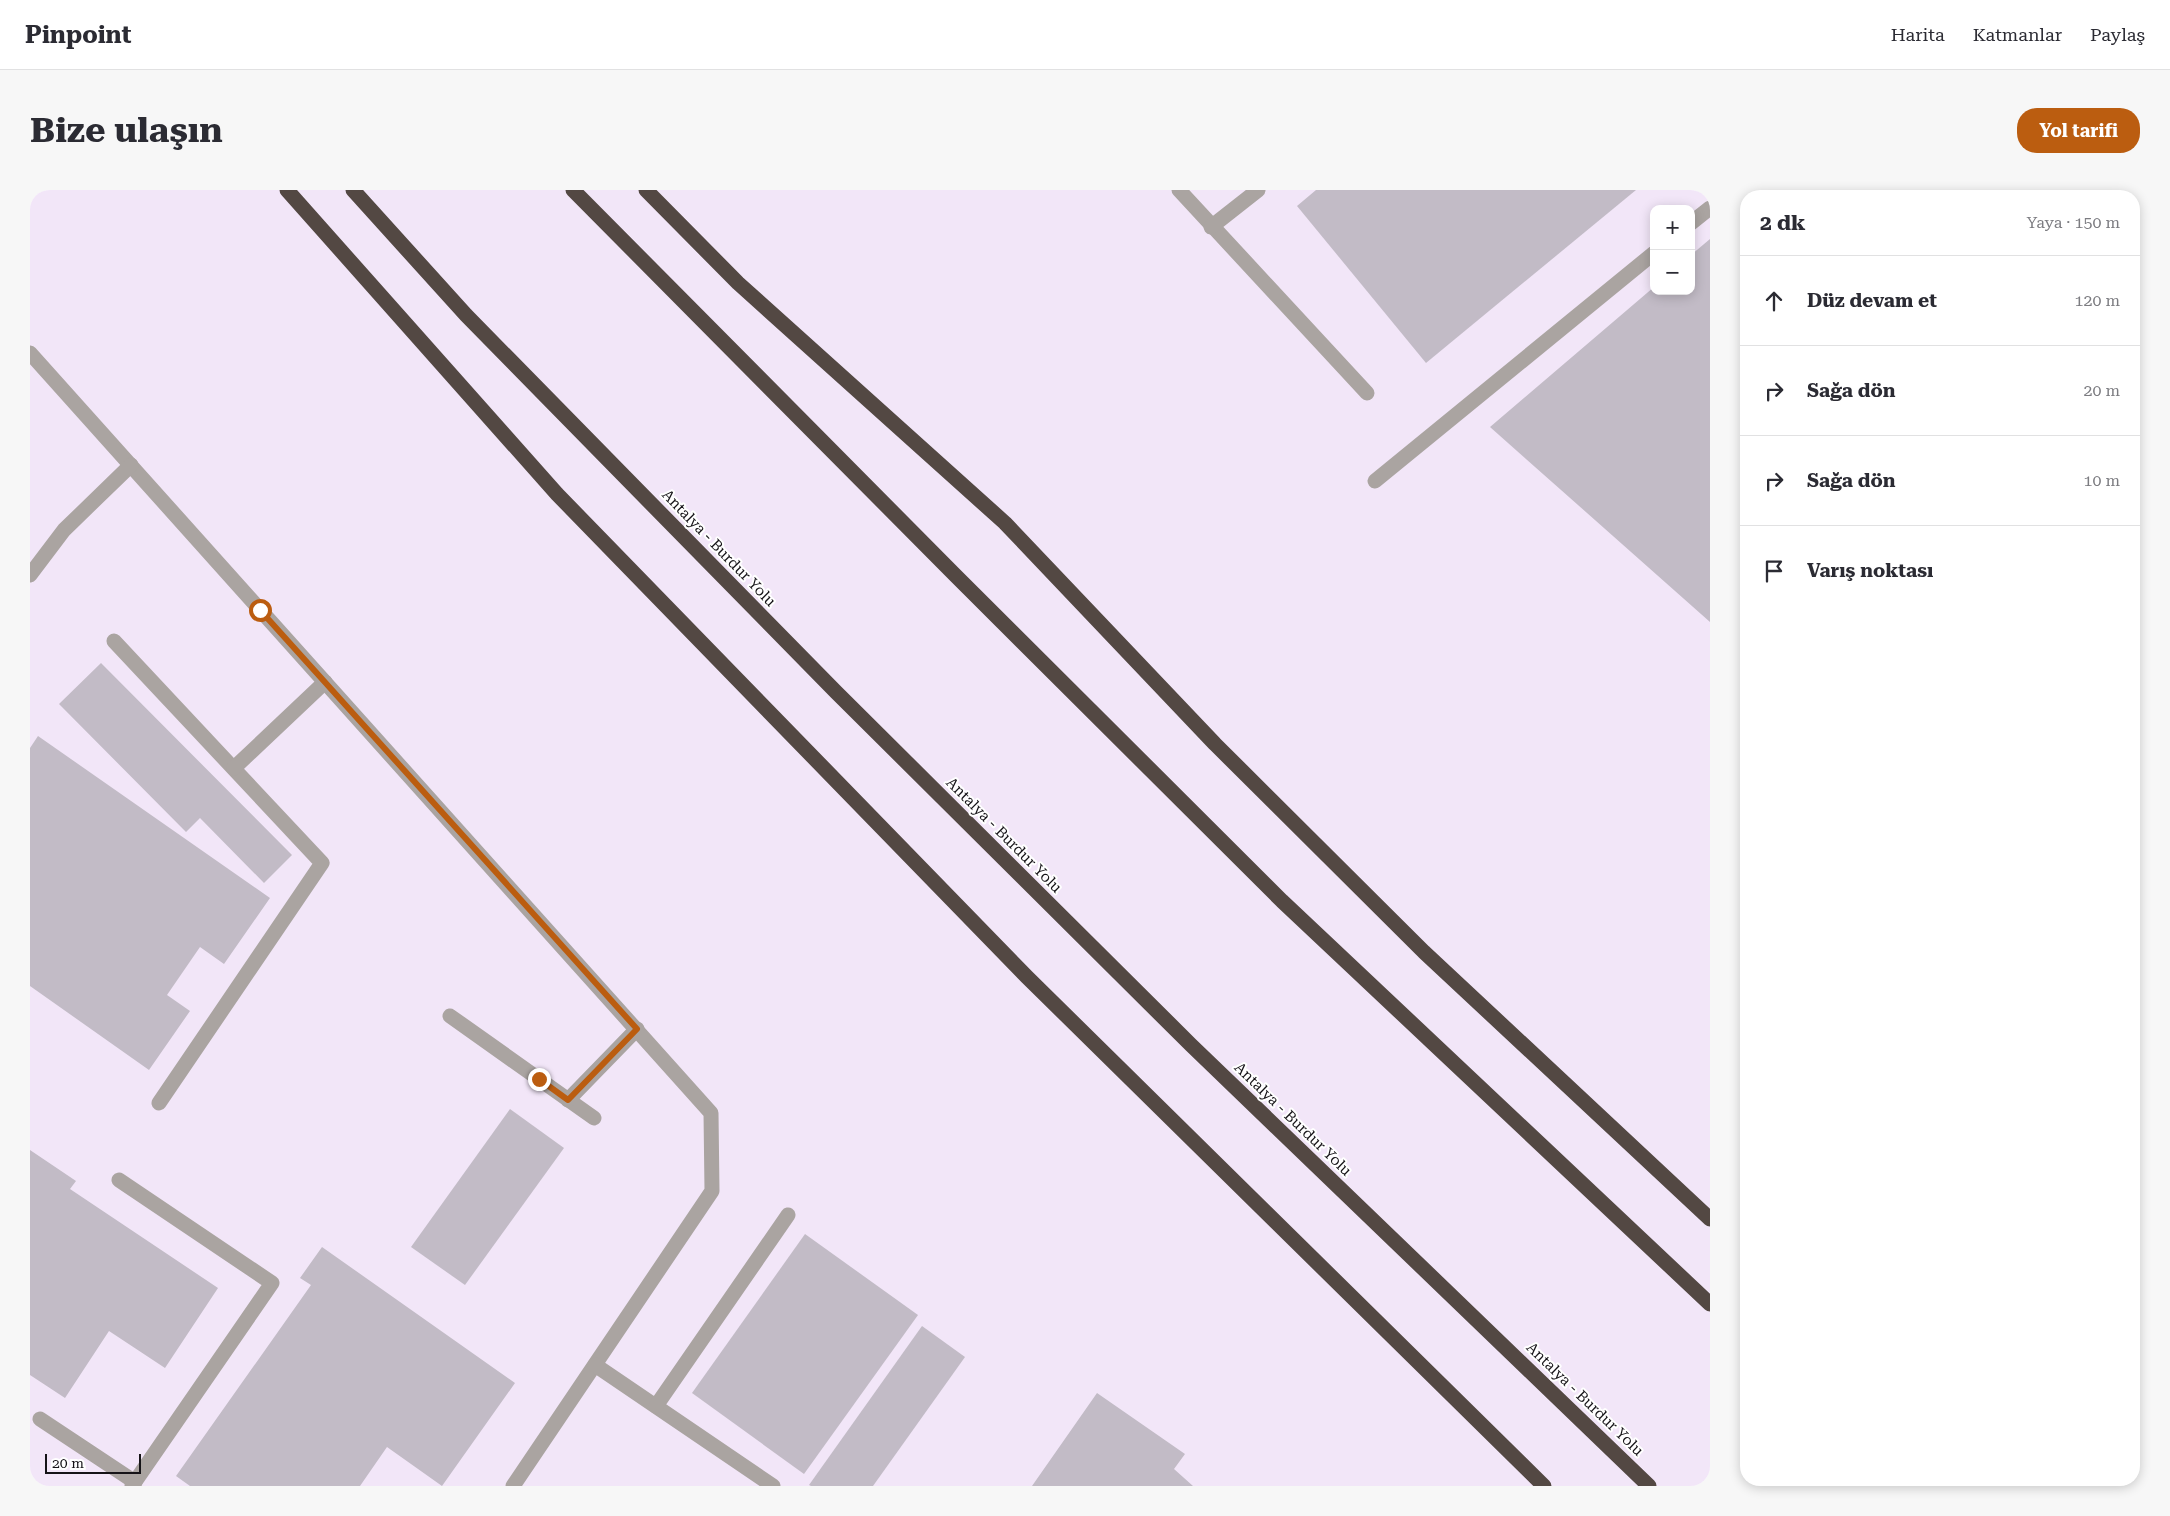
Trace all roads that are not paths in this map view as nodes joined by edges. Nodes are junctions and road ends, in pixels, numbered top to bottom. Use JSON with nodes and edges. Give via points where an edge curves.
{"nodes":[{"id":1,"x":287,"y":190,"type":"edge"},
{"id":2,"x":353,"y":190,"type":"edge"},
{"id":3,"x":572,"y":190,"type":"edge"},
{"id":4,"x":646,"y":190,"type":"edge"},
{"id":5,"x":1179,"y":190,"type":"edge"},
{"id":6,"x":1258,"y":190,"type":"edge"},
{"id":7,"x":1710,"y":208,"type":"edge"},
{"id":8,"x":1695,"y":220,"type":"edge"},
{"id":9,"x":1211,"y":227,"type":"junction"},
{"id":10,"x":1650,"y":257,"type":"edge"},
{"id":11,"x":30,"y":353,"type":"edge"},
{"id":12,"x":1367,"y":394,"type":"dead end"},
{"id":13,"x":131,"y":465,"type":"junction"},
{"id":14,"x":1375,"y":481,"type":"dead end"},
{"id":15,"x":30,"y":575,"type":"edge"},
{"id":16,"x":114,"y":641,"type":"dead end"},
{"id":17,"x":325,"y":682,"type":"junction"},
{"id":18,"x":234,"y":768,"type":"junction"},
{"id":19,"x":450,"y":1016,"type":"dead end"},
{"id":20,"x":637,"y":1029,"type":"junction"},
{"id":21,"x":568,"y":1100,"type":"junction"},
{"id":22,"x":159,"y":1104,"type":"dead end"},
{"id":23,"x":594,"y":1118,"type":"dead end"},
{"id":24,"x":119,"y":1180,"type":"dead end"},
{"id":25,"x":788,"y":1215,"type":"dead end"},
{"id":26,"x":1710,"y":1219,"type":"edge"},
{"id":27,"x":1710,"y":1304,"type":"edge"},
{"id":28,"x":595,"y":1364,"type":"junction"},
{"id":29,"x":656,"y":1406,"type":"junction"},
{"id":30,"x":40,"y":1419,"type":"dead end"},
{"id":31,"x":134,"y":1484,"type":"edge"},
{"id":32,"x":513,"y":1486,"type":"edge"},
{"id":33,"x":773,"y":1486,"type":"edge"},
{"id":34,"x":1544,"y":1486,"type":"edge"},
{"id":35,"x":1649,"y":1486,"type":"edge"}],
"edges":[{"from":1,"to":34,"type":"highway","via":[[557,494],[1027,977]]},
{"from":2,"to":35,"type":"highway","name":"Antalya - Burdur Yolu","via":[[466,314],[836,692],[1191,1045]]},
{"from":3,"to":27,"type":"highway","via":[[1282,900]]},
{"from":4,"to":26,"type":"highway","via":[[738,283],[1005,523],[1214,744],[1424,952]]},
{"from":5,"to":9,"type":"lane"},
{"from":6,"to":9,"type":"lane"},
{"from":7,"to":8,"type":"lane"},
{"from":9,"to":12,"type":"lane"},
{"from":10,"to":14,"type":"lane"},
{"from":11,"to":13,"type":"lane"},
{"from":13,"to":15,"type":"lane","via":[[64,530]]},
{"from":13,"to":17,"type":"lane"},
{"from":16,"to":18,"type":"lane"},
{"from":17,"to":18,"type":"lane"},
{"from":17,"to":20,"type":"lane"},
{"from":18,"to":22,"type":"lane","via":[[322,863]]},
{"from":19,"to":21,"type":"lane"},
{"from":20,"to":21,"type":"lane"},
{"from":20,"to":28,"type":"lane","via":[[711,1113],[712,1191]]},
{"from":21,"to":23,"type":"lane"},
{"from":24,"to":31,"type":"lane","via":[[272,1282]]},
{"from":25,"to":29,"type":"lane"},
{"from":28,"to":29,"type":"lane"},
{"from":28,"to":32,"type":"lane"},
{"from":29,"to":33,"type":"lane"},
{"from":30,"to":31,"type":"lane"}]}
